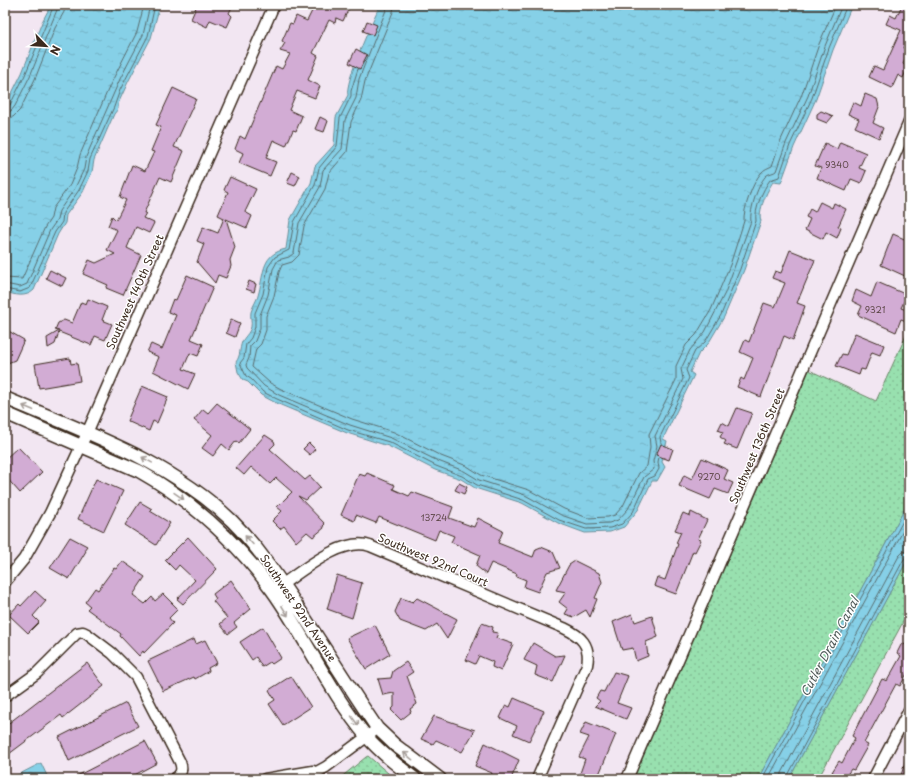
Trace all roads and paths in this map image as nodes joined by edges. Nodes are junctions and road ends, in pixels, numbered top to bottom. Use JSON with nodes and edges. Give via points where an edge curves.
{"nodes":[{"id":1,"x":274,"y":5,"type":"edge"},
{"id":2,"x":909,"y":122,"type":"edge"},
{"id":3,"x":5,"y":398,"type":"edge"},
{"id":4,"x":5,"y":413,"type":"edge"},
{"id":5,"x":87,"y":433,"type":"junction"},
{"id":6,"x":81,"y":445,"type":"junction"},
{"id":7,"x":5,"y":582,"type":"edge"},
{"id":8,"x":283,"y":584,"type":"junction"},
{"id":9,"x":273,"y":591,"type":"junction"},
{"id":10,"x":5,"y":696,"type":"edge"},
{"id":11,"x":909,"y":710,"type":"edge"},
{"id":12,"x":378,"y":728,"type":"junction"},
{"id":13,"x":367,"y":737,"type":"junction"},
{"id":14,"x":317,"y":770,"type":"junction"},
{"id":15,"x":174,"y":779,"type":"edge"},
{"id":16,"x":266,"y":779,"type":"edge"},
{"id":17,"x":304,"y":779,"type":"edge"},
{"id":18,"x":415,"y":779,"type":"edge"},
{"id":19,"x":440,"y":779,"type":"edge"},
{"id":20,"x":537,"y":779,"type":"edge"},
{"id":21,"x":627,"y":779,"type":"edge"},
{"id":22,"x":873,"y":779,"type":"edge"}],
"edges":[{"from":1,"to":5,"type":"street","name":"Southwest 140th Street"},
{"from":2,"to":21,"type":"street","name":"Southwest 136th Street"},
{"from":5,"to":3,"type":"street","name":"Southwest 92nd Avenue","one_way":true},
{"from":4,"to":6,"type":"street","name":"Southwest 92nd Avenue"},
{"from":5,"to":6,"type":"street","name":"Southwest 140th Street"},
{"from":8,"to":5,"type":"street","name":"Southwest 92nd Avenue","one_way":true,"via":[[261,553],[232,521],[207,500],[169,472]]},
{"from":6,"to":7,"type":"street","name":"Southwest 140th Street","via":[[45,524],[24,559]]},
{"from":6,"to":9,"type":"street","name":"Southwest 92nd Avenue","one_way":true,"via":[[140,471],[181,497],[223,533]]},
{"from":8,"to":9,"type":"street","name":"Southwest 92nd Court"},
{"from":8,"to":12,"type":"street","name":"Southwest 92nd Avenue"},
{"from":8,"to":20,"type":"street","name":"Southwest 92nd Court","via":[[341,548],[363,544],[564,628],[586,642],[587,665]]},
{"from":9,"to":13,"type":"street","name":"Southwest 92nd Avenue","one_way":true,"via":[[346,709]]},
{"from":10,"to":15,"type":"street","via":[[37,673],[77,633],[83,632],[112,653],[136,677],[180,762],[181,773]]},
{"from":11,"to":22,"type":"street"},
{"from":12,"to":13,"type":"street"},
{"from":19,"to":12,"type":"street","name":"Southwest 92nd Avenue","one_way":true,"via":[[400,750]]},
{"from":13,"to":14,"type":"street"},
{"from":13,"to":18,"type":"street","name":"Southwest 92nd Avenue","via":[[381,752]]},
{"from":14,"to":16,"type":"street"},
{"from":14,"to":17,"type":"street"}]}
